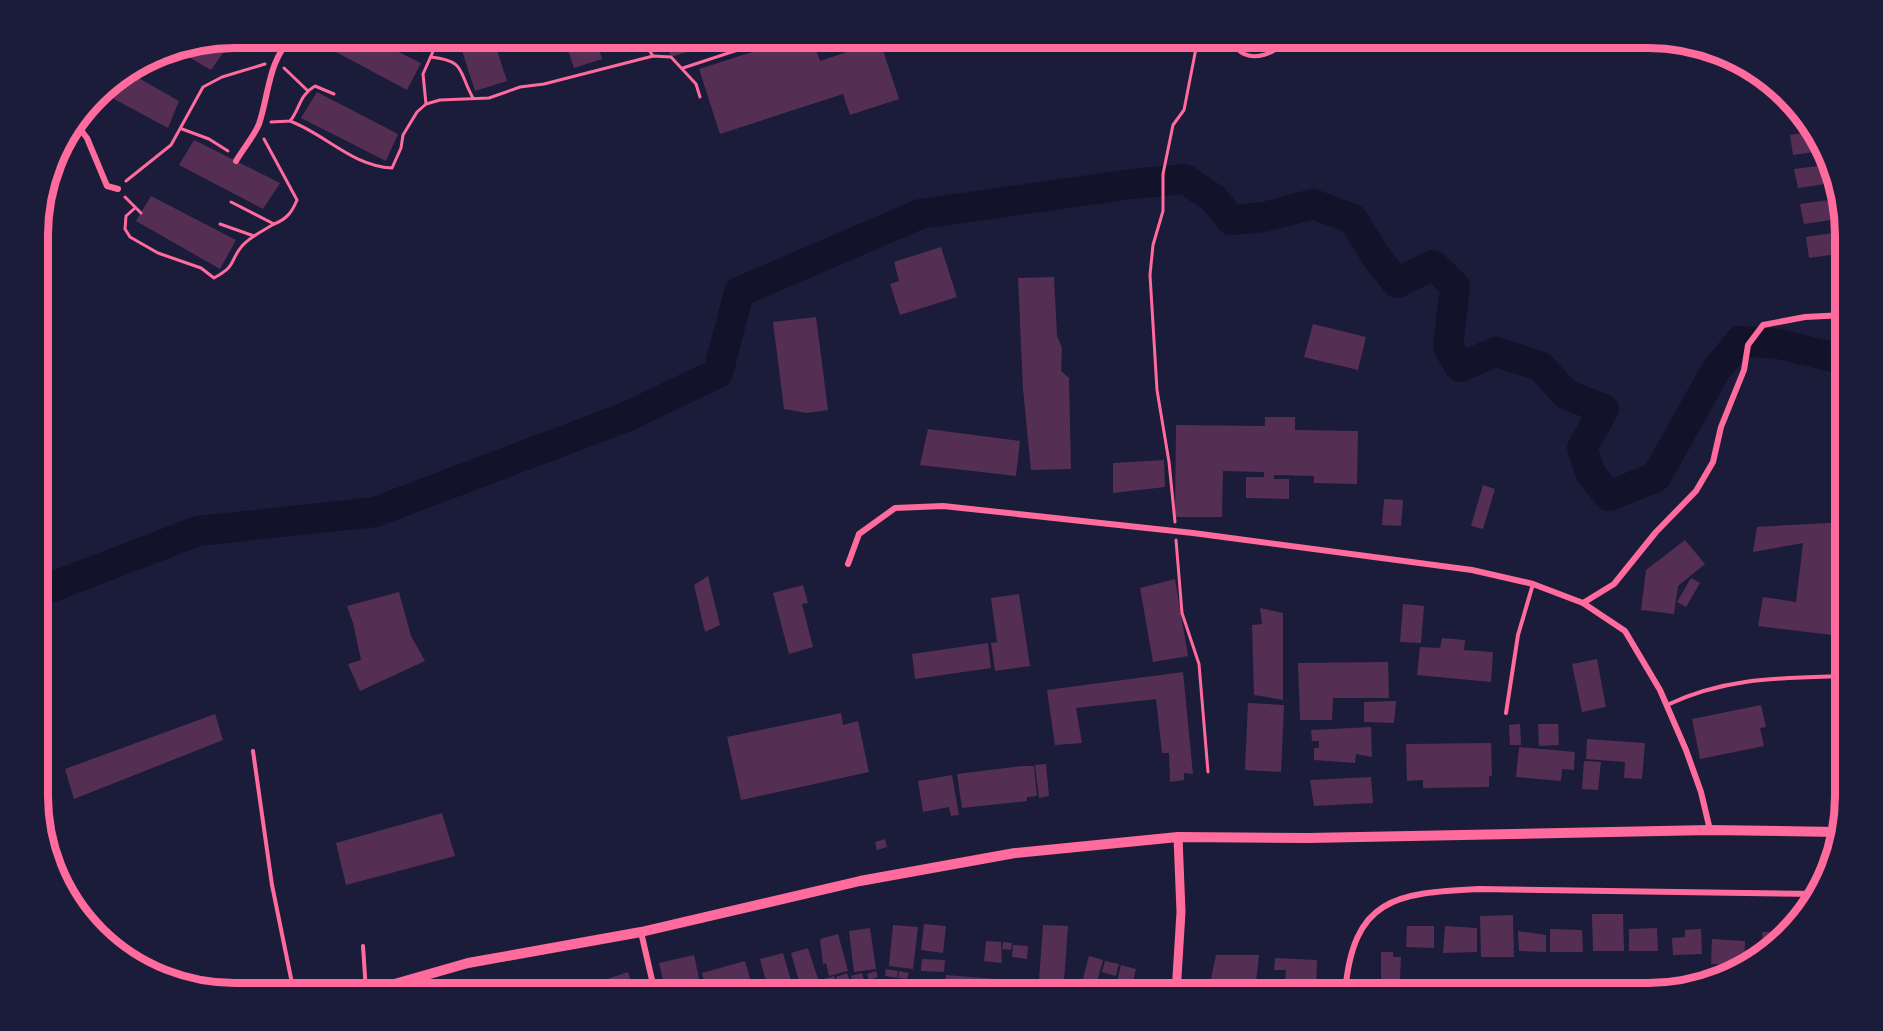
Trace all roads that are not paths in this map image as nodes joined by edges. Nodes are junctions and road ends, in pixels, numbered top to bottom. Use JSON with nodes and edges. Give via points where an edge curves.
{"nodes":[{"id":1,"x":280,"y":48,"type":"edge"},
{"id":2,"x":1236,"y":48,"type":"edge"},
{"id":3,"x":1279,"y":48,"type":"edge"},
{"id":4,"x":81,"y":130,"type":"edge"},
{"id":5,"x":237,"y":161,"type":"road end"},
{"id":6,"x":118,"y":189,"type":"road end"},
{"id":7,"x":1835,"y":315,"type":"edge"},
{"id":8,"x":848,"y":564,"type":"dead end"},
{"id":9,"x":1533,"y":584,"type":"junction"},
{"id":10,"x":1583,"y":603,"type":"junction"},
{"id":11,"x":1835,"y":676,"type":"edge"},
{"id":12,"x":1667,"y":705,"type":"junction"},
{"id":13,"x":1506,"y":713,"type":"dead end"},
{"id":14,"x":253,"y":751,"type":"dead end"},
{"id":15,"x":1710,"y":830,"type":"junction"},
{"id":16,"x":1831,"y":832,"type":"edge"},
{"id":17,"x":1178,"y":837,"type":"junction"},
{"id":18,"x":1807,"y":894,"type":"edge"},
{"id":19,"x":641,"y":932,"type":"junction"},
{"id":20,"x":363,"y":946,"type":"dead end"},
{"id":21,"x":292,"y":983,"type":"edge"},
{"id":22,"x":365,"y":983,"type":"edge"},
{"id":23,"x":399,"y":983,"type":"edge"},
{"id":24,"x":653,"y":983,"type":"edge"},
{"id":25,"x":1177,"y":983,"type":"edge"},
{"id":26,"x":1346,"y":983,"type":"edge"}],
"edges":[{"from":1,"to":5,"type":"street","via":[[258,126]]},
{"from":2,"to":3,"type":"lane","via":[[1257,56]]},
{"from":4,"to":6,"type":"street","via":[[107,186]]},
{"from":7,"to":10,"type":"street","via":[[1805,316],[1763,326],[1748,345],[1744,370],[1721,427],[1713,462],[1696,491],[1614,584]]},
{"from":8,"to":9,"type":"street","via":[[859,534],[895,508],[943,506],[1176,531],[1472,570]]},
{"from":9,"to":10,"type":"street"},
{"from":9,"to":13,"type":"lane","via":[[1518,635]]},
{"from":10,"to":12,"type":"street","via":[[1625,631]]},
{"from":11,"to":12,"type":"lane","via":[[1750,679],[1694,692]]},
{"from":12,"to":15,"type":"street","via":[[1701,792]]},
{"from":14,"to":21,"type":"lane","via":[[272,885]]},
{"from":15,"to":16,"type":"main road"},
{"from":15,"to":17,"type":"main road"},
{"from":17,"to":19,"type":"main road","via":[[1015,853],[848,884]]},
{"from":17,"to":25,"type":"street","via":[[1181,912]]},
{"from":18,"to":26,"type":"street","via":[[1430,891],[1387,903],[1360,930],[1347,964]]},
{"from":19,"to":23,"type":"main road","via":[[468,963]]},
{"from":19,"to":24,"type":"street"},
{"from":20,"to":22,"type":"lane"}]}
